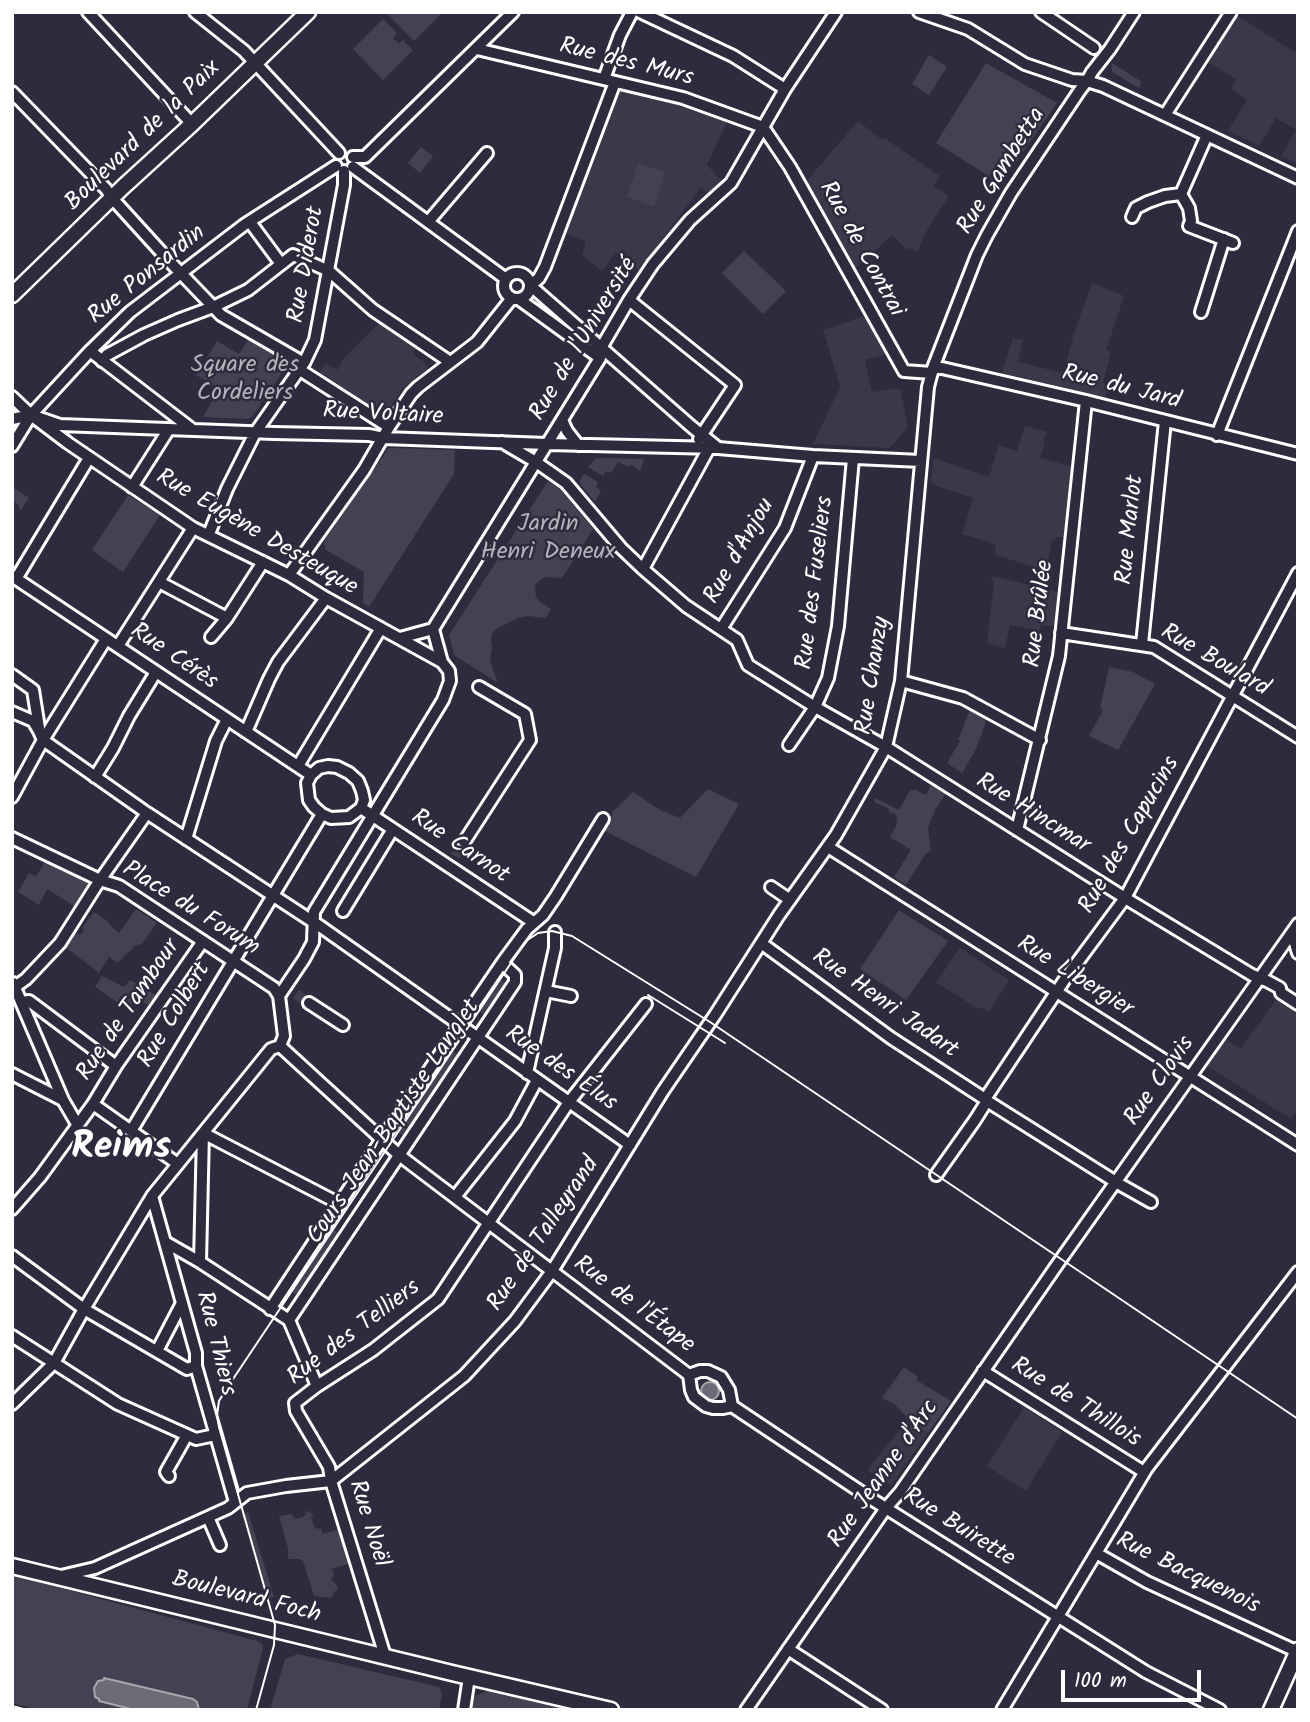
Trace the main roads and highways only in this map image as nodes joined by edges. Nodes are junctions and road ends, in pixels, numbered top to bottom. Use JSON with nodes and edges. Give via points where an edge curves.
{"nodes":[{"id":1,"x":308,"y":12,"type":"edge"},
{"id":2,"x":12,"y":295,"type":"edge"},
{"id":3,"x":12,"y":1566,"type":"edge"},
{"id":4,"x":1298,"y":1651,"type":"edge"},
{"id":5,"x":611,"y":1710,"type":"edge"},
{"id":6,"x":1271,"y":1710,"type":"edge"}],
"edges":[{"from":1,"to":2,"type":"main road","name":"Boulevard de la Paix"},
{"from":3,"to":5,"type":"main road","name":"Boulevard Foch"},
{"from":4,"to":6,"type":"main road"}]}
